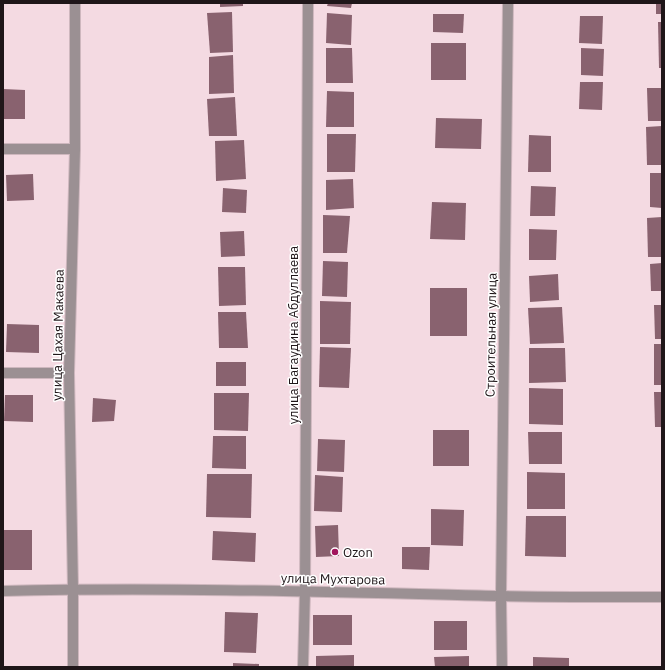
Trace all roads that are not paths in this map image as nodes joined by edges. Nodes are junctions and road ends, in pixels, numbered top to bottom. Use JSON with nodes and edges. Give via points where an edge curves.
{"nodes":[{"id":1,"x":75,"y":3,"type":"edge"},
{"id":2,"x":308,"y":3,"type":"edge"},
{"id":3,"x":508,"y":3,"type":"edge"},
{"id":4,"x":3,"y":149,"type":"edge"},
{"id":5,"x":75,"y":149,"type":"junction"},
{"id":6,"x":3,"y":373,"type":"edge"},
{"id":7,"x":69,"y":374,"type":"junction"},
{"id":8,"x":73,"y":589,"type":"junction"},
{"id":9,"x":3,"y":591,"type":"edge"},
{"id":10,"x":305,"y":591,"type":"junction"},
{"id":11,"x":501,"y":596,"type":"junction"},
{"id":12,"x":662,"y":597,"type":"edge"},
{"id":13,"x":73,"y":667,"type":"edge"},
{"id":14,"x":303,"y":667,"type":"edge"},
{"id":15,"x":502,"y":667,"type":"edge"}],
"edges":[{"from":1,"to":5,"type":"street","name":"улица Цахая Макаева"},
{"from":2,"to":10,"type":"street","name":"улица Багаудина Абдуллаева"},
{"from":3,"to":11,"type":"street","name":"Строительная улица"},
{"from":4,"to":5,"type":"street"},
{"from":5,"to":7,"type":"street","name":"улица Цахая Макаева"},
{"from":6,"to":7,"type":"street"},
{"from":7,"to":8,"type":"street","name":"улица Цахая Макаева"},
{"from":8,"to":9,"type":"street","name":"улица Мухтарова"},
{"from":8,"to":10,"type":"street","name":"улица Мухтарова"},
{"from":8,"to":13,"type":"street","name":"улица Цахая Макаева"},
{"from":10,"to":11,"type":"street","name":"улица Мухтарова"},
{"from":10,"to":14,"type":"street","name":"улица Багаудина Абдуллаева"},
{"from":11,"to":12,"type":"street","name":"улица Мухтарова"},
{"from":11,"to":15,"type":"street","name":"Строительная улица"}]}
